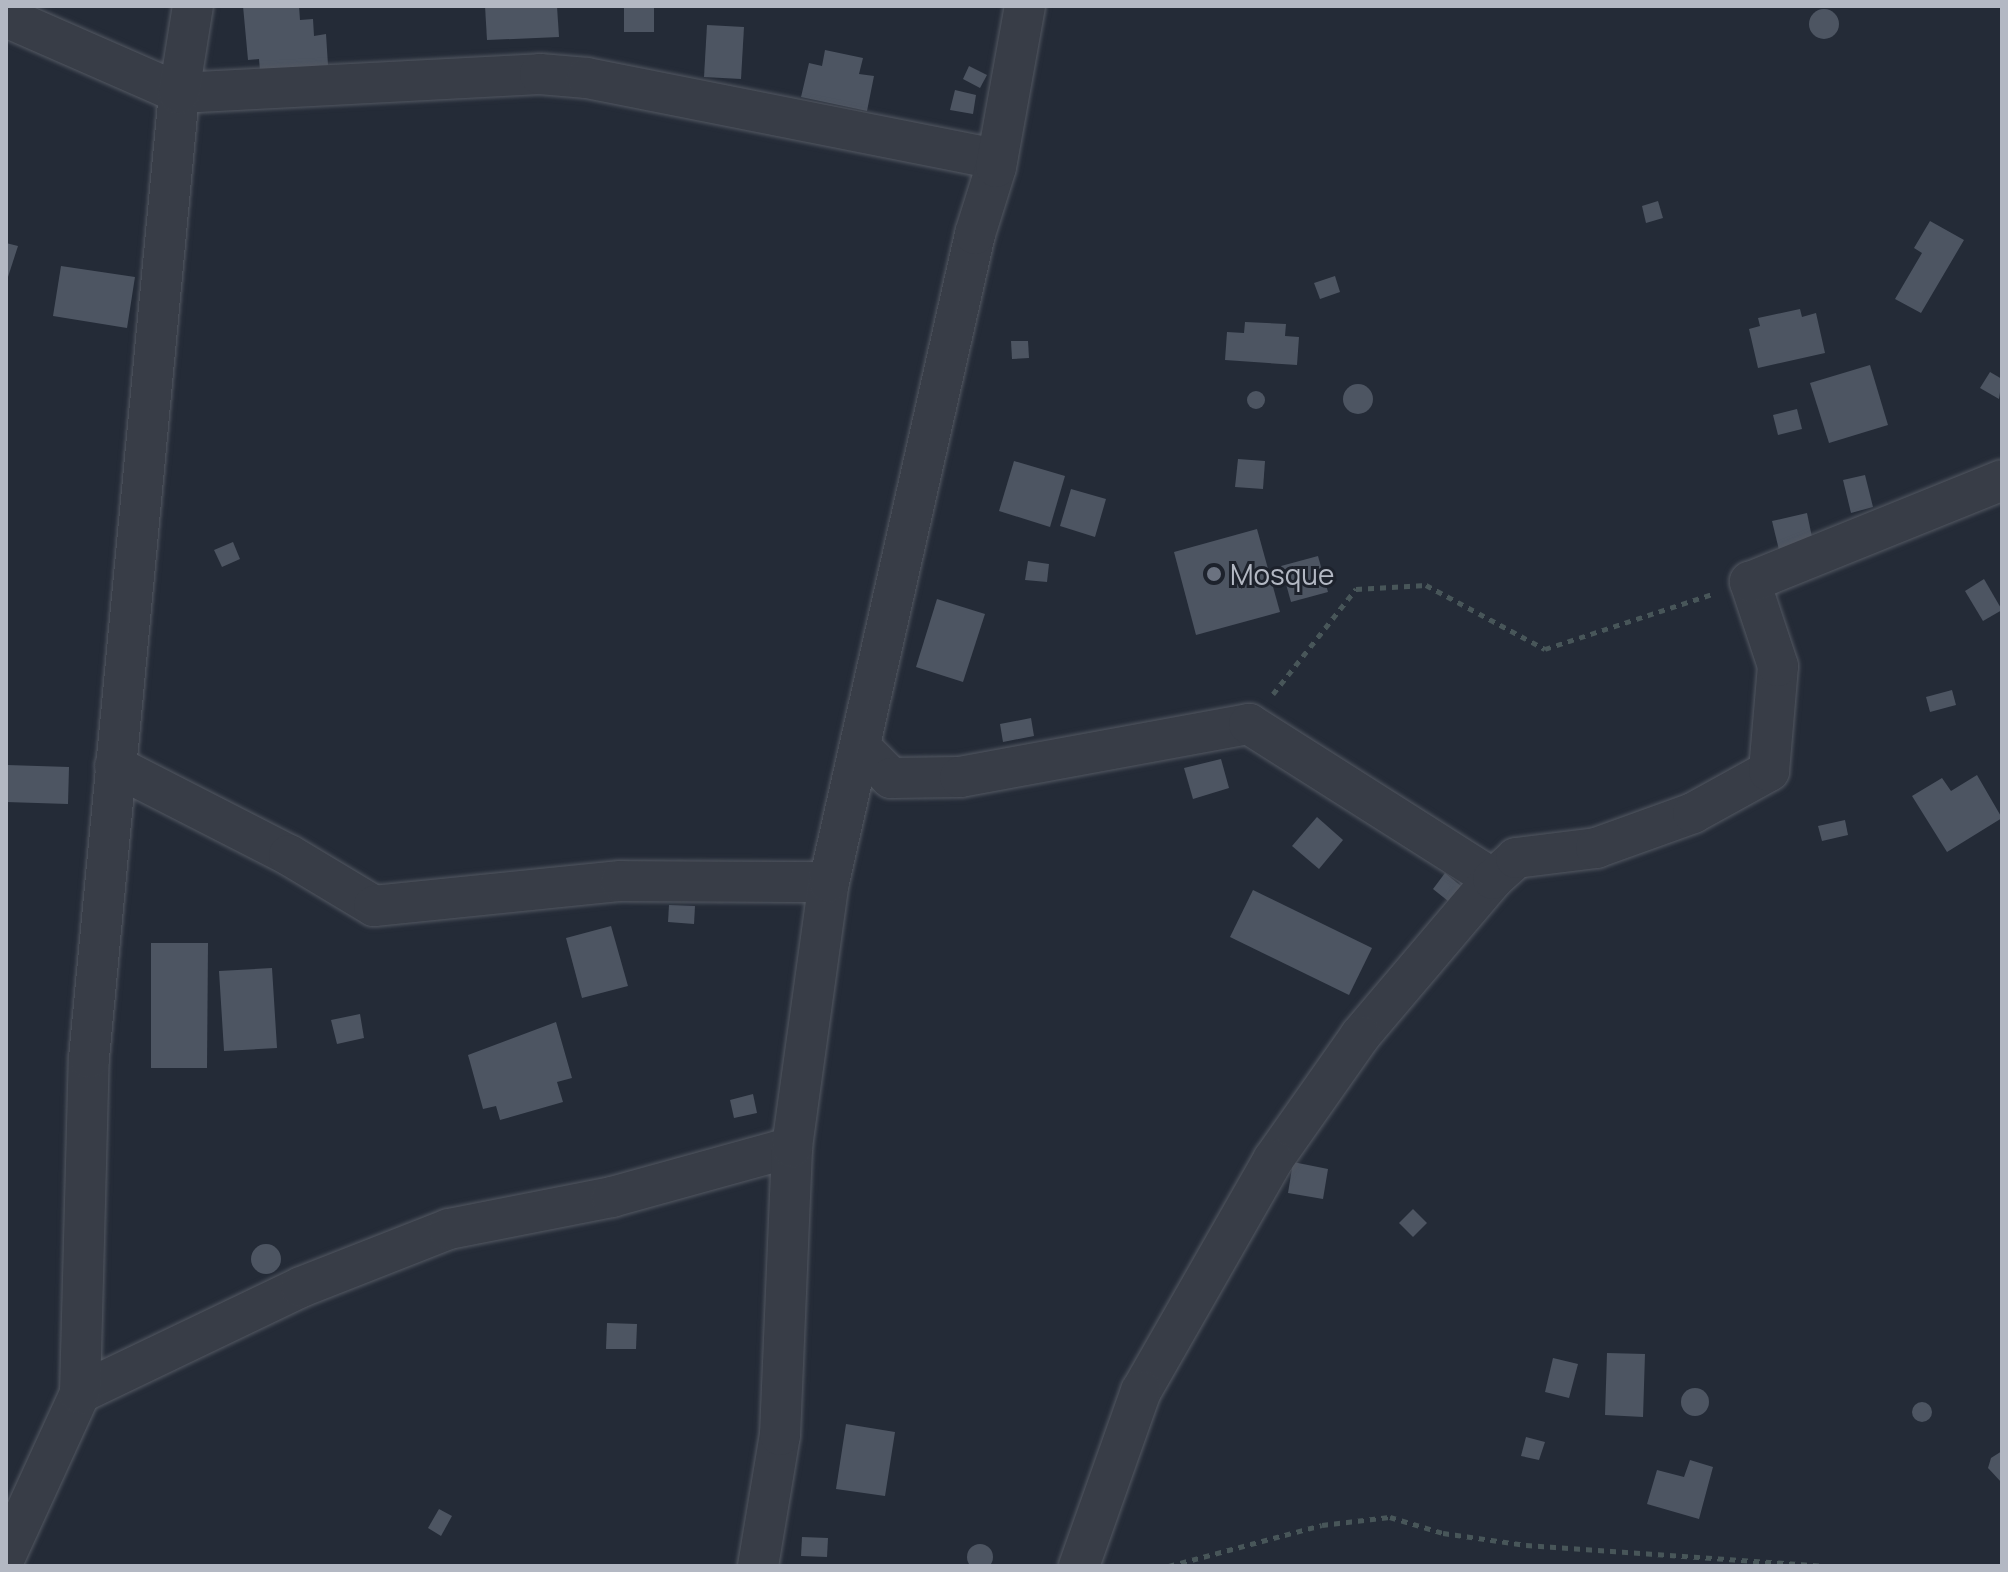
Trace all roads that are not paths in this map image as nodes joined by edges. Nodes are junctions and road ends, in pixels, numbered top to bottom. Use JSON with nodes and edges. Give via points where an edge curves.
{"nodes":[{"id":1,"x":193,"y":6,"type":"edge"},
{"id":2,"x":1025,"y":6,"type":"edge"},
{"id":3,"x":6,"y":17,"type":"edge"},
{"id":4,"x":179,"y":93,"type":"junction"},
{"id":5,"x":997,"y":159,"type":"junction"},
{"id":6,"x":2002,"y":480,"type":"edge"},
{"id":7,"x":860,"y":747,"type":"junction"},
{"id":8,"x":115,"y":766,"type":"junction"},
{"id":9,"x":1493,"y":879,"type":"junction"},
{"id":10,"x":829,"y":882,"type":"junction"},
{"id":11,"x":792,"y":1147,"type":"junction"},
{"id":12,"x":80,"y":1393,"type":"junction"},
{"id":13,"x":6,"y":1555,"type":"edge"},
{"id":14,"x":758,"y":1566,"type":"edge"},
{"id":15,"x":1079,"y":1566,"type":"edge"}],
"edges":[{"from":1,"to":4,"type":"street"},
{"from":2,"to":5,"type":"street"},
{"from":3,"to":4,"type":"street"},
{"from":4,"to":5,"type":"street","via":[[540,74],[587,78]]},
{"from":4,"to":8,"type":"street"},
{"from":5,"to":7,"type":"street","via":[[975,234]]},
{"from":6,"to":9,"type":"street","via":[[1750,582],[1778,666],[1769,771],[1693,813],[1596,848],[1516,858]]},
{"from":7,"to":9,"type":"street","via":[[891,778],[960,777],[1249,724]]},
{"from":7,"to":10,"type":"street"},
{"from":8,"to":10,"type":"street","via":[[289,855],[374,906],[621,881]]},
{"from":8,"to":12,"type":"street","via":[[89,1058]]},
{"from":9,"to":15,"type":"street","via":[[1360,1036],[1273,1160],[1141,1391]]},
{"from":10,"to":11,"type":"street"},
{"from":11,"to":12,"type":"street","via":[[612,1197],[449,1229],[301,1287]]},
{"from":11,"to":14,"type":"street","via":[[780,1435]]},
{"from":12,"to":13,"type":"street"}]}
